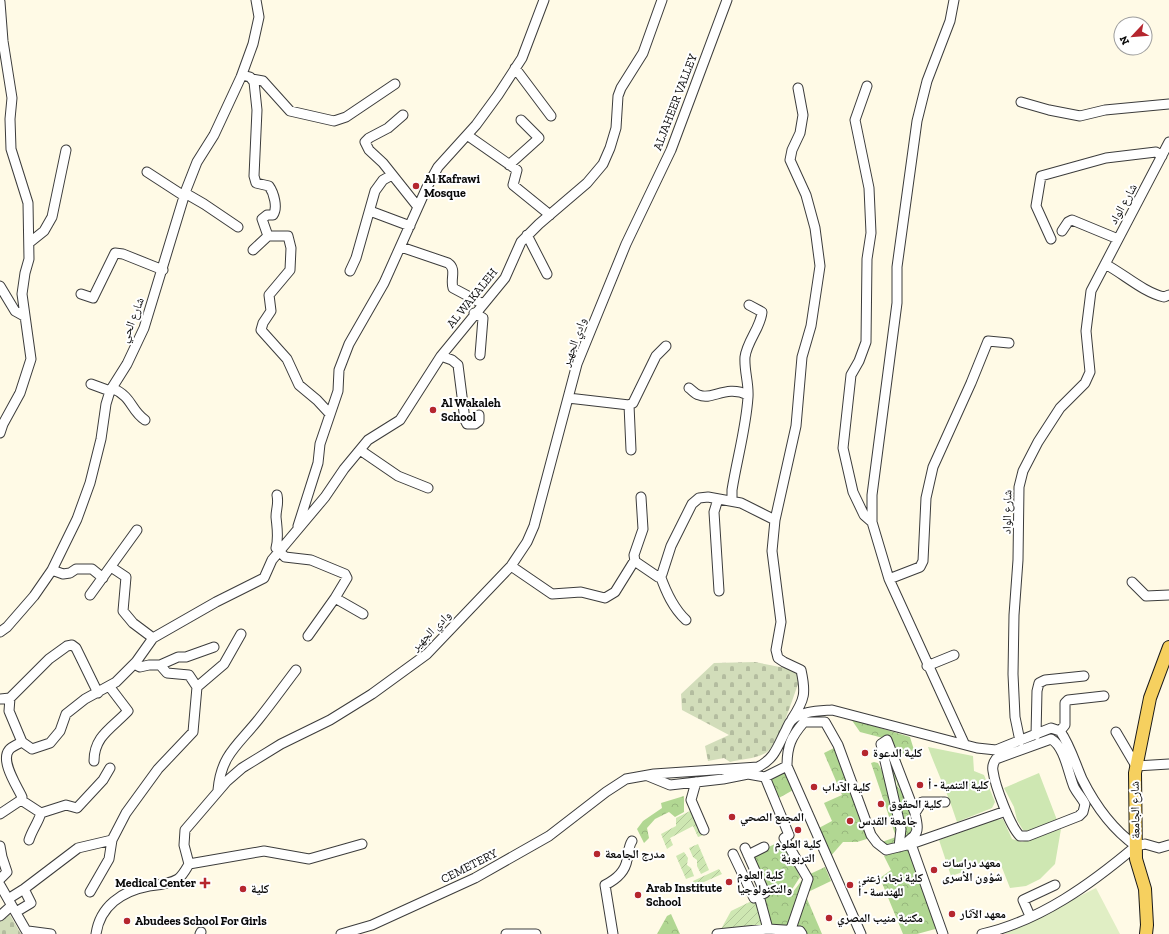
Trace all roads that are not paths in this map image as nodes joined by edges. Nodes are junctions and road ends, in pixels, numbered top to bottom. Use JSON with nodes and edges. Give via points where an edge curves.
{"nodes":[{"id":1,"x":256,"y":0,"type":"edge"},
{"id":2,"x":544,"y":0,"type":"edge"},
{"id":3,"x":662,"y":0,"type":"edge"},
{"id":4,"x":727,"y":0,"type":"edge"},
{"id":5,"x":954,"y":0,"type":"edge"},
{"id":6,"x":0,"y":2,"type":"edge"},
{"id":7,"x":516,"y":68,"type":"junction"},
{"id":8,"x":242,"y":76,"type":"junction"},
{"id":9,"x":252,"y":79,"type":"junction"},
{"id":10,"x":395,"y":84,"type":"dead end"},
{"id":11,"x":867,"y":86,"type":"dead end"},
{"id":12,"x":798,"y":88,"type":"dead end"},
{"id":13,"x":1021,"y":102,"type":"dead end"},
{"id":14,"x":1169,"y":104,"type":"edge"},
{"id":15,"x":403,"y":115,"type":"dead end"},
{"id":16,"x":551,"y":116,"type":"dead end"},
{"id":17,"x":521,"y":120,"type":"dead end"},
{"id":18,"x":467,"y":135,"type":"junction"},
{"id":19,"x":1169,"y":142,"type":"edge"},
{"id":20,"x":66,"y":150,"type":"dead end"},
{"id":21,"x":1162,"y":156,"type":"junction"},
{"id":22,"x":509,"y":165,"type":"junction"},
{"id":23,"x":147,"y":172,"type":"dead end"},
{"id":24,"x":392,"y":175,"type":"junction"},
{"id":25,"x":184,"y":195,"type":"junction"},
{"id":26,"x":418,"y":207,"type":"junction"},
{"id":27,"x":370,"y":211,"type":"junction"},
{"id":28,"x":643,"y":211,"type":"joint"},
{"id":29,"x":550,"y":215,"type":"junction"},
{"id":30,"x":410,"y":226,"type":"junction"},
{"id":31,"x":238,"y":227,"type":"dead end"},
{"id":32,"x":1062,"y":231,"type":"dead end"},
{"id":33,"x":527,"y":234,"type":"junction"},
{"id":34,"x":268,"y":236,"type":"junction"},
{"id":35,"x":1051,"y":239,"type":"dead end"},
{"id":36,"x":1118,"y":239,"type":"junction"},
{"id":37,"x":29,"y":243,"type":"junction"},
{"id":38,"x":401,"y":247,"type":"junction"},
{"id":39,"x":253,"y":250,"type":"dead end"},
{"id":40,"x":1105,"y":264,"type":"junction"},
{"id":41,"x":163,"y":270,"type":"junction"},
{"id":42,"x":350,"y":271,"type":"dead end"},
{"id":43,"x":547,"y":274,"type":"dead end"},
{"id":44,"x":0,"y":286,"type":"edge"},
{"id":45,"x":81,"y":294,"type":"dead end"},
{"id":46,"x":1169,"y":295,"type":"edge"},
{"id":47,"x":484,"y":304,"type":"junction"},
{"id":48,"x":749,"y":305,"type":"dead end"},
{"id":49,"x":474,"y":314,"type":"junction"},
{"id":50,"x":24,"y":316,"type":"junction"},
{"id":51,"x":1009,"y":343,"type":"dead end"},
{"id":52,"x":666,"y":346,"type":"dead end"},
{"id":53,"x":480,"y":355,"type":"dead end"},
{"id":54,"x":441,"y":356,"type":"junction"},
{"id":55,"x":91,"y":384,"type":"dead end"},
{"id":56,"x":688,"y":388,"type":"dead end"},
{"id":57,"x":111,"y":389,"type":"junction"},
{"id":58,"x":748,"y":395,"type":"junction"},
{"id":59,"x":568,"y":398,"type":"junction"},
{"id":60,"x":629,"y":405,"type":"junction"},
{"id":61,"x":330,"y":414,"type":"junction"},
{"id":62,"x":479,"y":415,"type":"dead end"},
{"id":63,"x":145,"y":420,"type":"dead end"},
{"id":64,"x":0,"y":433,"type":"edge"},
{"id":65,"x":360,"y":450,"type":"junction"},
{"id":66,"x":631,"y":450,"type":"dead end"},
{"id":67,"x":428,"y":488,"type":"dead end"},
{"id":68,"x":277,"y":495,"type":"dead end"},
{"id":69,"x":641,"y":497,"type":"dead end"},
{"id":70,"x":718,"y":499,"type":"junction"},
{"id":71,"x":732,"y":501,"type":"junction"},
{"id":72,"x":775,"y":520,"type":"junction"},
{"id":73,"x":872,"y":522,"type":"junction"},
{"id":74,"x":137,"y":530,"type":"dead end"},
{"id":75,"x":296,"y":531,"type":"junction"},
{"id":76,"x":279,"y":552,"type":"junction"},
{"id":77,"x":635,"y":562,"type":"junction"},
{"id":78,"x":511,"y":566,"type":"junction"},
{"id":79,"x":111,"y":567,"type":"junction"},
{"id":80,"x":52,"y":570,"type":"junction"},
{"id":81,"x":660,"y":575,"type":"junction"},
{"id":82,"x":103,"y":578,"type":"junction"},
{"id":83,"x":888,"y":579,"type":"junction"},
{"id":84,"x":1132,"y":582,"type":"dead end"},
{"id":85,"x":719,"y":591,"type":"dead end"},
{"id":86,"x":90,"y":595,"type":"dead end"},
{"id":87,"x":1169,"y":595,"type":"edge"},
{"id":88,"x":335,"y":598,"type":"junction"},
{"id":89,"x":363,"y":614,"type":"dead end"},
{"id":90,"x":686,"y":620,"type":"dead end"},
{"id":91,"x":0,"y":632,"type":"edge"},
{"id":92,"x":241,"y":634,"type":"dead end"},
{"id":93,"x":308,"y":636,"type":"dead end"},
{"id":94,"x":153,"y":638,"type":"junction"},
{"id":95,"x":214,"y":647,"type":"dead end"},
{"id":96,"x":1169,"y":647,"type":"edge"},
{"id":97,"x":954,"y":655,"type":"dead end"},
{"id":98,"x":134,"y":664,"type":"junction"},
{"id":99,"x":160,"y":666,"type":"junction"},
{"id":100,"x":927,"y":666,"type":"junction"},
{"id":101,"x":296,"y":670,"type":"dead end"},
{"id":102,"x":1084,"y":676,"type":"dead end"},
{"id":103,"x":109,"y":686,"type":"junction"},
{"id":104,"x":197,"y":687,"type":"junction"},
{"id":105,"x":98,"y":693,"type":"junction"},
{"id":106,"x":1104,"y":696,"type":"dead end"},
{"id":107,"x":10,"y":698,"type":"junction"},
{"id":108,"x":0,"y":699,"type":"edge"},
{"id":109,"x":790,"y":721,"type":"junction"},
{"id":110,"x":1060,"y":730,"type":"junction"},
{"id":111,"x":1116,"y":732,"type":"dead end"},
{"id":112,"x":1036,"y":734,"type":"junction"},
{"id":113,"x":1020,"y":741,"type":"junction"},
{"id":114,"x":22,"y":742,"type":"junction"},
{"id":115,"x":964,"y":743,"type":"junction"},
{"id":116,"x":4,"y":754,"type":"edge"},
{"id":117,"x":94,"y":761,"type":"dead end"},
{"id":118,"x":1169,"y":764,"type":"edge"},
{"id":119,"x":787,"y":766,"type":"junction"},
{"id":120,"x":1136,"y":766,"type":"junction"},
{"id":121,"x":110,"y":768,"type":"dead end"},
{"id":122,"x":647,"y":776,"type":"junction"},
{"id":123,"x":765,"y":777,"type":"junction"},
{"id":124,"x":696,"y":782,"type":"junction"},
{"id":125,"x":218,"y":790,"type":"junction"},
{"id":126,"x":21,"y":800,"type":"junction"},
{"id":127,"x":945,"y":802,"type":"dead end"},
{"id":128,"x":1006,"y":811,"type":"junction"},
{"id":129,"x":41,"y":813,"type":"junction"},
{"id":130,"x":915,"y":813,"type":"junction"},
{"id":131,"x":0,"y":814,"type":"edge"},
{"id":132,"x":704,"y":830,"type":"dead end"},
{"id":133,"x":29,"y":840,"type":"dead end"},
{"id":134,"x":112,"y":840,"type":"junction"},
{"id":135,"x":632,"y":841,"type":"dead end"},
{"id":136,"x":362,"y":844,"type":"dead end"},
{"id":137,"x":906,"y":845,"type":"junction"},
{"id":138,"x":1169,"y":845,"type":"edge"},
{"id":139,"x":0,"y":846,"type":"edge"},
{"id":140,"x":1136,"y":846,"type":"junction"},
{"id":141,"x":764,"y":847,"type":"dead end"},
{"id":142,"x":733,"y":854,"type":"dead end"},
{"id":143,"x":189,"y":864,"type":"junction"},
{"id":144,"x":0,"y":879,"type":"edge"},
{"id":145,"x":0,"y":885,"type":"edge"},
{"id":146,"x":1055,"y":885,"type":"dead end"},
{"id":147,"x":24,"y":889,"type":"junction"},
{"id":148,"x":90,"y":892,"type":"dead end"},
{"id":149,"x":759,"y":896,"type":"junction"},
{"id":150,"x":12,"y":906,"type":"junction"},
{"id":151,"x":0,"y":916,"type":"edge"},
{"id":152,"x":1030,"y":916,"type":"junction"},
{"id":153,"x":768,"y":929,"type":"junction"},
{"id":154,"x":28,"y":932,"type":"edge"},
{"id":155,"x":790,"y":932,"type":"junction"},
{"id":156,"x":51,"y":934,"type":"edge"},
{"id":157,"x":96,"y":934,"type":"edge"},
{"id":158,"x":341,"y":934,"type":"edge"},
{"id":159,"x":506,"y":934,"type":"edge"},
{"id":160,"x":536,"y":934,"type":"edge"},
{"id":161,"x":613,"y":934,"type":"edge"},
{"id":162,"x":717,"y":934,"type":"edge"},
{"id":163,"x":802,"y":934,"type":"edge"},
{"id":164,"x":861,"y":934,"type":"edge"},
{"id":165,"x":943,"y":934,"type":"edge"},
{"id":166,"x":982,"y":934,"type":"edge"},
{"id":167,"x":1146,"y":934,"type":"edge"},
{"id":168,"x":1150,"y":934,"type":"edge"}],
"edges":[{"from":1,"to":8,"type":"street","name":"شارع الحي","via":[[258,16],[253,44]]},
{"from":2,"to":7,"type":"street"},
{"from":3,"to":29,"type":"street","name":"AL WAKALEH","via":[[643,53],[618,96],[616,128],[603,164],[587,183]]},
{"from":4,"to":28,"type":"street","name":"ALJAHEER VALLEY","via":[[671,150]]},
{"from":5,"to":73,"type":"street","via":[[950,21],[927,81],[917,121],[897,267],[897,302],[872,496]]},
{"from":6,"to":37,"type":"street","via":[[12,98],[12,149],[28,203]]},
{"from":7,"to":16,"type":"street"},
{"from":7,"to":18,"type":"street"},
{"from":8,"to":9,"type":"street"},
{"from":8,"to":25,"type":"street","name":"شارع الحي","via":[[214,135],[197,162]]},
{"from":9,"to":10,"type":"street","via":[[263,81],[290,111],[334,121],[346,117]]},
{"from":9,"to":34,"type":"street","via":[[257,110],[254,176],[256,183],[270,186],[275,207],[273,215],[267,215],[262,219]]},
{"from":11,"to":73,"type":"street","via":[[855,120],[869,195],[871,233],[867,258],[866,342],[850,375],[843,448],[853,492],[864,515]]},
{"from":12,"to":72,"type":"street","via":[[803,115],[800,133],[790,160],[808,202],[815,228],[820,266],[811,326],[802,357],[796,426]]},
{"from":13,"to":14,"type":"street","via":[[1080,116],[1105,110]]},
{"from":15,"to":24,"type":"street","via":[[365,142]]},
{"from":17,"to":22,"type":"street","via":[[539,138]]},
{"from":18,"to":22,"type":"street"},
{"from":18,"to":26,"type":"street","via":[[438,167]]},
{"from":19,"to":21,"type":"street","name":"شارع الواد"},
{"from":20,"to":37,"type":"street","via":[[52,217],[44,231]]},
{"from":21,"to":35,"type":"street","via":[[1156,152],[1106,158],[1041,176],[1036,206]]},
{"from":21,"to":36,"type":"street","name":"شارع الواد"},
{"from":22,"to":29,"type":"street","via":[[517,170],[512,185]]},
{"from":23,"to":25,"type":"street"},
{"from":24,"to":26,"type":"street"},
{"from":24,"to":27,"type":"street","via":[[383,180],[375,191]]},
{"from":25,"to":31,"type":"street","via":[[204,204]]},
{"from":25,"to":41,"type":"street","name":"شارع الحي"},
{"from":26,"to":30,"type":"street"},
{"from":27,"to":30,"type":"street"},
{"from":27,"to":42,"type":"street"},
{"from":28,"to":59,"type":"street","name":"وادي الجهير","via":[[626,244],[577,364]]},
{"from":29,"to":33,"type":"street","name":"AL WAKALEH"},
{"from":30,"to":38,"type":"street"},
{"from":32,"to":36,"type":"street","via":[[1072,220]]},
{"from":33,"to":43,"type":"street"},
{"from":33,"to":47,"type":"street","name":"AL WAKALEH","via":[[505,278]]},
{"from":34,"to":39,"type":"street"},
{"from":34,"to":61,"type":"street","via":[[283,235],[290,239],[290,270],[269,295],[271,311],[261,330],[287,359],[299,385],[318,400]]},
{"from":36,"to":40,"type":"street","name":"شارع الواد"},
{"from":37,"to":50,"type":"street","via":[[29,259],[22,294]]},
{"from":38,"to":47,"type":"street","via":[[448,263],[454,270],[451,281],[453,288]]},
{"from":38,"to":61,"type":"street","via":[[349,344],[339,370],[338,392]]},
{"from":40,"to":46,"type":"street","via":[[1154,295]]},
{"from":40,"to":113,"type":"street","name":"شارع الواد","via":[[1091,291],[1086,331],[1090,372],[1085,382],[1060,408],[1038,442],[1023,471],[1019,487],[1012,674],[1015,717]]},
{"from":41,"to":45,"type":"street","via":[[124,254],[115,254],[92,298]]},
{"from":41,"to":57,"type":"street","name":"شارع الحي","via":[[144,328],[127,364]]},
{"from":44,"to":50,"type":"street","via":[[15,311]]},
{"from":47,"to":49,"type":"street","name":"AL WAKALEH"},
{"from":48,"to":58,"type":"street","via":[[762,312],[762,317],[745,356]]},
{"from":49,"to":53,"type":"street","via":[[483,318]]},
{"from":49,"to":54,"type":"street","name":"AL WAKALEH"},
{"from":50,"to":64,"type":"street","via":[[31,359],[20,393]]},
{"from":51,"to":83,"type":"street","via":[[988,341],[972,383],[933,467],[926,498],[923,561],[920,567]]},
{"from":52,"to":60,"type":"street","via":[[656,356],[633,403]]},
{"from":54,"to":62,"type":"street","via":[[458,365],[467,424],[476,424]]},
{"from":54,"to":65,"type":"street","name":"AL WAKALEH","via":[[400,420],[368,440]]},
{"from":55,"to":57,"type":"street"},
{"from":56,"to":58,"type":"street","via":[[706,396],[723,391],[740,391]]},
{"from":57,"to":63,"type":"street","via":[[130,399],[138,416]]},
{"from":57,"to":80,"type":"street","name":"شارع الحي","via":[[90,483],[77,519]]},
{"from":58,"to":71,"type":"street"},
{"from":59,"to":60,"type":"street"},
{"from":59,"to":78,"type":"street","name":"وادي الجهير","via":[[534,526]]},
{"from":60,"to":66,"type":"street"},
{"from":61,"to":75,"type":"street","via":[[320,444],[318,463]]},
{"from":65,"to":67,"type":"street","via":[[398,476]]},
{"from":65,"to":75,"type":"street","name":"AL WAKALEH"},
{"from":68,"to":76,"type":"street","via":[[279,504],[276,516],[279,530],[276,548]]},
{"from":69,"to":77,"type":"street","via":[[643,529],[634,555]]},
{"from":70,"to":71,"type":"street"},
{"from":70,"to":81,"type":"street","via":[[699,498],[692,504]]},
{"from":70,"to":85,"type":"street","via":[[714,512]]},
{"from":71,"to":72,"type":"street"},
{"from":72,"to":109,"type":"street","name":"CEMETERY","via":[[772,551],[781,622],[776,650],[778,658],[801,670],[804,685],[802,703]]},
{"from":73,"to":83,"type":"street"},
{"from":74,"to":79,"type":"street"},
{"from":75,"to":76,"type":"street","name":"AL WAKALEH"},
{"from":76,"to":88,"type":"street","via":[[285,557],[311,560],[345,574],[347,578]]},
{"from":76,"to":94,"type":"street","name":"AL WAKALEH","via":[[272,560],[264,578]]},
{"from":77,"to":78,"type":"street","via":[[615,592],[605,598],[581,592],[552,594]]},
{"from":77,"to":81,"type":"street","via":[[658,577]]},
{"from":78,"to":125,"type":"street","name":"وادي الجهير","via":[[427,654],[404,672],[330,720],[281,744],[242,768]]},
{"from":79,"to":82,"type":"street"},
{"from":79,"to":94,"type":"street","via":[[126,577],[123,611],[133,623]]},
{"from":80,"to":82,"type":"street","via":[[63,574],[76,569],[92,569]]},
{"from":80,"to":91,"type":"street","name":"شارع الحي","via":[[34,596]]},
{"from":81,"to":90,"type":"street","via":[[672,602]]},
{"from":82,"to":86,"type":"street"},
{"from":83,"to":100,"type":"street"},
{"from":84,"to":87,"type":"street","via":[[1146,596]]},
{"from":88,"to":89,"type":"street"},
{"from":88,"to":93,"type":"street"},
{"from":92,"to":104,"type":"street","via":[[224,664]]},
{"from":94,"to":98,"type":"street"},
{"from":95,"to":99,"type":"street","via":[[186,657],[178,657]]},
{"from":96,"to":120,"type":"main road","name":"شارع الجامعة","via":[[1150,698]]},
{"from":97,"to":100,"type":"street"},
{"from":98,"to":99,"type":"street","via":[[140,667]]},
{"from":98,"to":103,"type":"street"},
{"from":99,"to":104,"type":"street","via":[[167,673],[189,675]]},
{"from":100,"to":115,"type":"street"},
{"from":101,"to":125,"type":"street","via":[[257,721],[234,746],[219,776]]},
{"from":102,"to":112,"type":"street","via":[[1045,680],[1040,683],[1037,691]]},
{"from":103,"to":105,"type":"street"},
{"from":103,"to":117,"type":"street","via":[[128,711],[98,740],[94,750]]},
{"from":104,"to":134,"type":"street","via":[[193,732],[158,769],[126,813]]},
{"from":105,"to":107,"type":"street","via":[[76,648],[67,646],[49,659]]},
{"from":105,"to":114,"type":"street","via":[[85,699],[66,714],[60,731],[50,743],[32,748]]},
{"from":106,"to":110,"type":"street","via":[[1068,700],[1065,703],[1065,725]]},
{"from":107,"to":108,"type":"street"},
{"from":107,"to":114,"type":"street","via":[[9,711]]},
{"from":109,"to":115,"type":"street","via":[[806,714],[832,710]]},
{"from":109,"to":122,"type":"street","name":"CEMETERY","via":[[775,753],[768,762],[758,767]]},
{"from":110,"to":112,"type":"street","via":[[1051,728]]},
{"from":110,"to":140,"type":"street","via":[[1083,780],[1109,823]]},
{"from":111,"to":120,"type":"street"},
{"from":112,"to":113,"type":"street"},
{"from":113,"to":115,"type":"street","via":[[996,750],[977,748]]},
{"from":114,"to":116,"type":"street"},
{"from":116,"to":126,"type":"street"},
{"from":118,"to":120,"type":"street"},
{"from":119,"to":123,"type":"street"},
{"from":119,"to":137,"type":"street","via":[[787,751],[793,734],[804,722],[825,722],[838,745],[871,835],[886,850]]},
{"from":119,"to":164,"type":"street"},
{"from":120,"to":140,"type":"main road","name":"شارع الجامعة"},
{"from":121,"to":129,"type":"street","via":[[103,780],[77,808],[66,805]]},
{"from":122,"to":124,"type":"street","via":[[670,785]]},
{"from":122,"to":158,"type":"street","name":"CEMETERY","via":[[626,779],[549,836],[475,878],[372,925]]},
{"from":123,"to":124,"type":"street","via":[[748,774]]},
{"from":123,"to":155,"type":"street","via":[[789,835],[784,838],[808,879]]},
{"from":124,"to":132,"type":"street","via":[[691,800]]},
{"from":125,"to":143,"type":"street","name":"وادي الجهير","via":[[185,830],[184,845]]},
{"from":126,"to":129,"type":"street"},
{"from":126,"to":131,"type":"street"},
{"from":127,"to":130,"type":"street","via":[[922,802]]},
{"from":128,"to":128,"type":"street","via":[[1016,831],[1024,836],[1080,816],[1083,812],[1085,804],[1075,788],[1056,741],[1051,738],[996,759],[993,763],[993,771]]},
{"from":128,"to":137,"type":"street"},
{"from":129,"to":133,"type":"street","via":[[40,822],[32,831]]},
{"from":130,"to":137,"type":"street","via":[[918,829]]},
{"from":130,"to":137,"type":"street","via":[[887,740],[881,744]]},
{"from":134,"to":147,"type":"street","via":[[78,848]]},
{"from":134,"to":148,"type":"street","via":[[109,859]]},
{"from":135,"to":161,"type":"street","via":[[622,872],[604,885]]},
{"from":136,"to":143,"type":"street","via":[[309,859],[264,851]]},
{"from":137,"to":165,"type":"street"},
{"from":138,"to":140,"type":"street","via":[[1159,848],[1145,844]]},
{"from":139,"to":144,"type":"street","via":[[8,872]]},
{"from":140,"to":152,"type":"street","name":"شارع الجامعة","via":[[1082,889]]},
{"from":140,"to":167,"type":"main road","via":[[1136,859],[1145,889]]},
{"from":140,"to":168,"type":"main road","via":[[1152,902]]},
{"from":141,"to":149,"type":"street","via":[[746,852],[765,893]]},
{"from":142,"to":149,"type":"street","via":[[754,898]]},
{"from":143,"to":157,"type":"street","via":[[178,878],[169,883],[138,888],[117,897],[103,912]]},
{"from":145,"to":150,"type":"street"},
{"from":146,"to":152,"type":"street","via":[[1023,900]]},
{"from":147,"to":150,"type":"street"},
{"from":147,"to":150,"type":"street","via":[[31,902]]},
{"from":149,"to":153,"type":"street"},
{"from":150,"to":151,"type":"street"},
{"from":150,"to":154,"type":"street"},
{"from":152,"to":166,"type":"street","name":"شارع الجامعة"},
{"from":153,"to":155,"type":"street"},
{"from":153,"to":162,"type":"street"},
{"from":154,"to":156,"type":"street"},
{"from":155,"to":163,"type":"street","via":[[800,931]]},
{"from":159,"to":160,"type":"street"}]}
